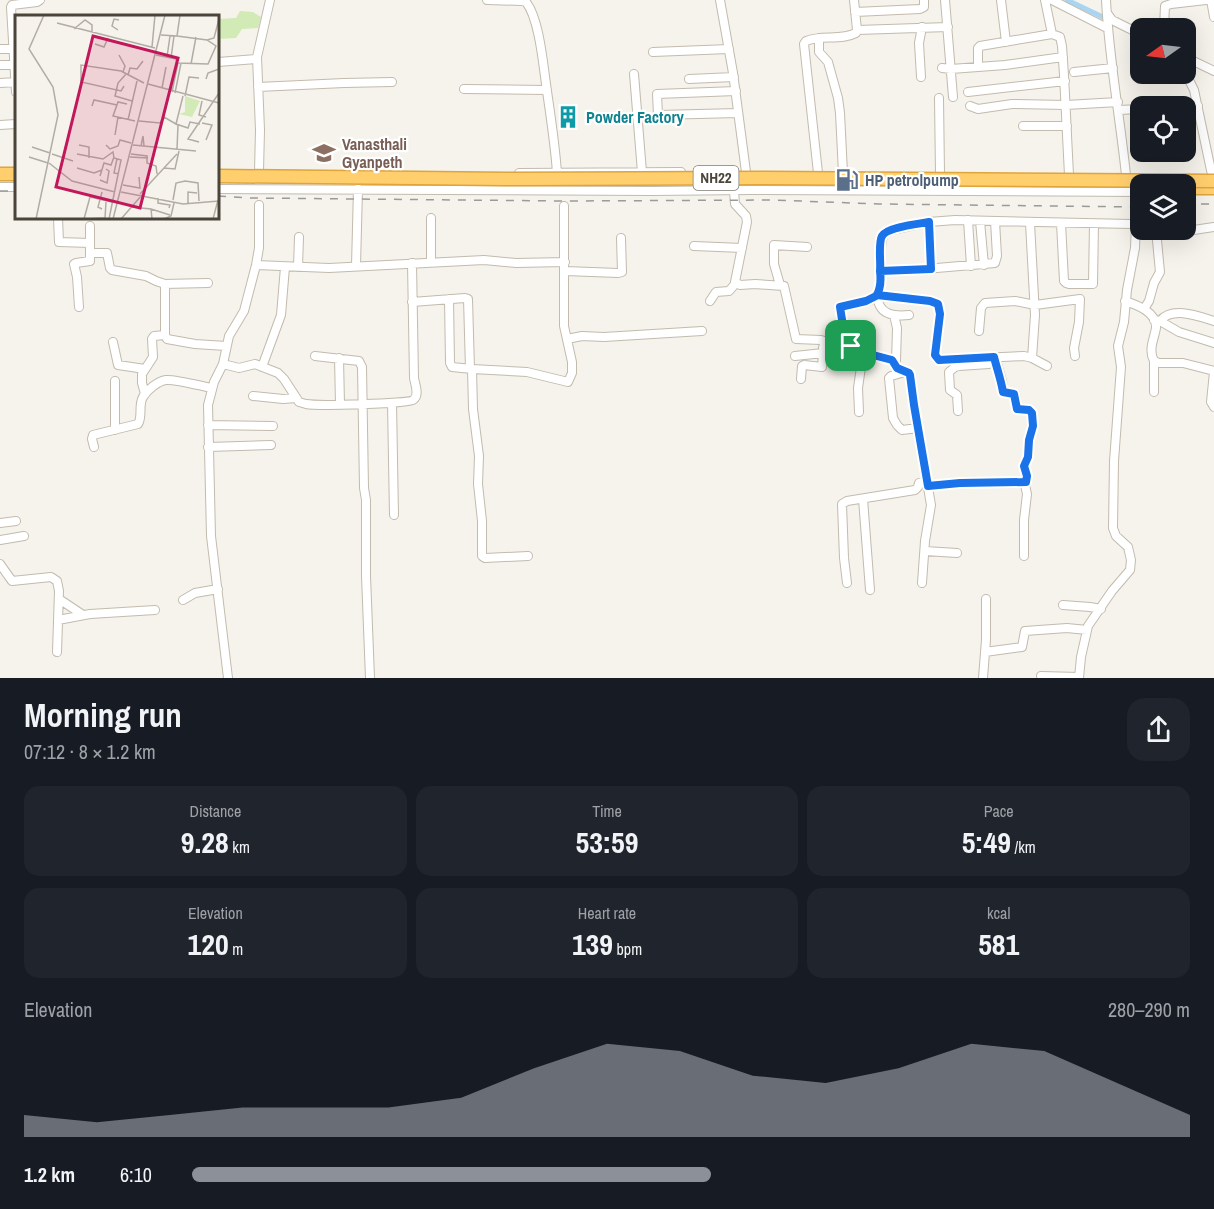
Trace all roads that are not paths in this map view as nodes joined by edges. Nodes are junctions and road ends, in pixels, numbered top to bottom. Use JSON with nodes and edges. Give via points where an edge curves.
{"nodes":[{"id":1,"x":40,"y":0,"type":"edge"},
{"id":2,"x":270,"y":0,"type":"edge"},
{"id":3,"x":487,"y":0,"type":"edge"},
{"id":4,"x":720,"y":0,"type":"edge"},
{"id":5,"x":854,"y":0,"type":"edge"},
{"id":6,"x":924,"y":0,"type":"edge"},
{"id":7,"x":945,"y":0,"type":"edge"},
{"id":8,"x":1001,"y":0,"type":"edge"},
{"id":9,"x":1045,"y":0,"type":"edge"},
{"id":10,"x":1052,"y":0,"type":"edge"},
{"id":11,"x":1106,"y":0,"type":"edge"},
{"id":12,"x":1206,"y":0,"type":"edge"},
{"id":13,"x":1211,"y":0,"type":"edge"},
{"id":14,"x":10,"y":10,"type":"junction"},
{"id":15,"x":0,"y":11,"type":"edge"},
{"id":16,"x":855,"y":12,"type":"junction"},
{"id":17,"x":1106,"y":14,"type":"junction"},
{"id":18,"x":1214,"y":16,"type":"edge"},
{"id":19,"x":1164,"y":18,"type":"edge"},
{"id":20,"x":1107,"y":26,"type":"junction"},
{"id":21,"x":922,"y":27,"type":"junction"},
{"id":22,"x":948,"y":27,"type":"junction"},
{"id":23,"x":1130,"y":29,"type":"edge"},
{"id":24,"x":857,"y":30,"type":"junction"},
{"id":25,"x":1052,"y":34,"type":"junction"},
{"id":26,"x":819,"y":38,"type":"junction"},
{"id":27,"x":1006,"y":42,"type":"junction"},
{"id":28,"x":0,"y":49,"type":"edge"},
{"id":29,"x":13,"y":49,"type":"junction"},
{"id":30,"x":729,"y":49,"type":"junction"},
{"id":31,"x":653,"y":52,"type":"dead end"},
{"id":32,"x":1063,"y":57,"type":"junction"},
{"id":33,"x":256,"y":59,"type":"junction"},
{"id":34,"x":219,"y":62,"type":"edge"},
{"id":35,"x":1196,"y":62,"type":"edge"},
{"id":36,"x":14,"y":64,"type":"junction"},
{"id":37,"x":0,"y":65,"type":"edge"},
{"id":38,"x":978,"y":67,"type":"junction"},
{"id":39,"x":942,"y":68,"type":"dead end"},
{"id":40,"x":1113,"y":68,"type":"junction"},
{"id":41,"x":951,"y":69,"type":"junction"},
{"id":42,"x":1214,"y":71,"type":"edge"},
{"id":43,"x":1074,"y":72,"type":"dead end"},
{"id":44,"x":634,"y":74,"type":"dead end"},
{"id":45,"x":734,"y":77,"type":"junction"},
{"id":46,"x":921,"y":77,"type":"dead end"},
{"id":47,"x":689,"y":79,"type":"dead end"},
{"id":48,"x":1065,"y":81,"type":"junction"},
{"id":49,"x":15,"y":82,"type":"edge"},
{"id":50,"x":392,"y":82,"type":"dead end"},
{"id":51,"x":0,"y":83,"type":"edge"},
{"id":52,"x":1191,"y":84,"type":"edge"},
{"id":53,"x":258,"y":87,"type":"junction"},
{"id":54,"x":464,"y":89,"type":"dead end"},
{"id":55,"x":547,"y":90,"type":"junction"},
{"id":56,"x":736,"y":91,"type":"junction"},
{"id":57,"x":968,"y":92,"type":"dead end"},
{"id":58,"x":953,"y":97,"type":"dead end"},
{"id":59,"x":939,"y":98,"type":"dead end"},
{"id":60,"x":1066,"y":105,"type":"junction"},
{"id":61,"x":970,"y":106,"type":"dead end"},
{"id":62,"x":1118,"y":106,"type":"junction"},
{"id":63,"x":1198,"y":106,"type":"joint"},
{"id":64,"x":1130,"y":108,"type":"edge"},
{"id":65,"x":738,"y":113,"type":"junction"},
{"id":66,"x":15,"y":124,"type":"edge"},
{"id":67,"x":0,"y":125,"type":"edge"},
{"id":68,"x":1023,"y":126,"type":"dead end"},
{"id":69,"x":1067,"y":126,"type":"junction"},
{"id":70,"x":219,"y":171,"type":"edge"},
{"id":71,"x":259,"y":171,"type":"junction"},
{"id":72,"x":296,"y":172,"type":"junction"},
{"id":73,"x":588,"y":172,"type":"junction"},
{"id":74,"x":642,"y":172,"type":"junction"},
{"id":75,"x":746,"y":172,"type":"junction"},
{"id":76,"x":557,"y":173,"type":"junction"},
{"id":77,"x":818,"y":173,"type":"junction"},
{"id":78,"x":847,"y":173,"type":"junction"},
{"id":79,"x":940,"y":174,"type":"junction"},
{"id":80,"x":1069,"y":175,"type":"junction"},
{"id":81,"x":1098,"y":175,"type":"junction"},
{"id":82,"x":1126,"y":175,"type":"junction"},
{"id":83,"x":219,"y":176,"type":"edge"},
{"id":84,"x":1213,"y":180,"type":"edge"},
{"id":85,"x":219,"y":182,"type":"edge"},
{"id":86,"x":1196,"y":185,"type":"edge"},
{"id":87,"x":1130,"y":188,"type":"edge"},
{"id":88,"x":219,"y":189,"type":"edge"},
{"id":89,"x":296,"y":189,"type":"junction"},
{"id":90,"x":358,"y":189,"type":"junction"},
{"id":91,"x":734,"y":190,"type":"junction"},
{"id":92,"x":587,"y":191,"type":"junction"},
{"id":93,"x":851,"y":191,"type":"junction"},
{"id":94,"x":1099,"y":192,"type":"junction"},
{"id":95,"x":1130,"y":192,"type":"edge"},
{"id":96,"x":1196,"y":192,"type":"edge"},
{"id":97,"x":1214,"y":193,"type":"edge"},
{"id":98,"x":259,"y":206,"type":"dead end"},
{"id":99,"x":564,"y":206,"type":"dead end"},
{"id":100,"x":431,"y":218,"type":"dead end"},
{"id":101,"x":58,"y":219,"type":"edge"},
{"id":102,"x":968,"y":220,"type":"junction"},
{"id":103,"x":981,"y":220,"type":"junction"},
{"id":104,"x":995,"y":221,"type":"junction"},
{"id":105,"x":929,"y":222,"type":"junction"},
{"id":106,"x":1030,"y":223,"type":"junction"},
{"id":107,"x":1061,"y":223,"type":"junction"},
{"id":108,"x":1094,"y":224,"type":"junction"},
{"id":109,"x":1130,"y":225,"type":"edge"},
{"id":110,"x":90,"y":226,"type":"dead end"},
{"id":111,"x":1214,"y":227,"type":"edge"},
{"id":112,"x":1196,"y":230,"type":"edge"},
{"id":113,"x":299,"y":237,"type":"dead end"},
{"id":114,"x":621,"y":238,"type":"dead end"},
{"id":115,"x":1136,"y":240,"type":"edge"},
{"id":116,"x":1157,"y":240,"type":"edge"},
{"id":117,"x":90,"y":243,"type":"junction"},
{"id":118,"x":694,"y":246,"type":"dead end"},
{"id":119,"x":807,"y":247,"type":"dead end"},
{"id":120,"x":742,"y":248,"type":"junction"},
{"id":121,"x":90,"y":253,"type":"junction"},
{"id":122,"x":431,"y":262,"type":"junction"},
{"id":123,"x":412,"y":263,"type":"junction"},
{"id":124,"x":256,"y":265,"type":"junction"},
{"id":125,"x":984,"y":265,"type":"junction"},
{"id":126,"x":356,"y":266,"type":"junction"},
{"id":127,"x":971,"y":266,"type":"junction"},
{"id":128,"x":285,"y":267,"type":"junction"},
{"id":129,"x":298,"y":267,"type":"junction"},
{"id":130,"x":565,"y":267,"type":"junction"},
{"id":131,"x":931,"y":269,"type":"junction"},
{"id":132,"x":880,"y":271,"type":"junction"},
{"id":133,"x":736,"y":283,"type":"junction"},
{"id":134,"x":164,"y":284,"type":"junction"},
{"id":135,"x":208,"y":284,"type":"dead end"},
{"id":136,"x":780,"y":285,"type":"junction"},
{"id":137,"x":876,"y":295,"type":"junction"},
{"id":138,"x":449,"y":299,"type":"junction"},
{"id":139,"x":710,"y":301,"type":"dead end"},
{"id":140,"x":1125,"y":301,"type":"junction"},
{"id":141,"x":412,"y":302,"type":"junction"},
{"id":142,"x":1035,"y":305,"type":"junction"},
{"id":143,"x":79,"y":307,"type":"dead end"},
{"id":144,"x":1144,"y":309,"type":"junction"},
{"id":145,"x":894,"y":315,"type":"junction"},
{"id":146,"x":909,"y":315,"type":"dead end"},
{"id":147,"x":1157,"y":321,"type":"junction"},
{"id":148,"x":1214,"y":321,"type":"edge"},
{"id":149,"x":702,"y":331,"type":"dead end"},
{"id":150,"x":979,"y":331,"type":"dead end"},
{"id":151,"x":165,"y":335,"type":"junction"},
{"id":152,"x":567,"y":339,"type":"junction"},
{"id":153,"x":113,"y":342,"type":"dead end"},
{"id":154,"x":1214,"y":344,"type":"edge"},
{"id":155,"x":226,"y":346,"type":"junction"},
{"id":156,"x":851,"y":346,"type":"junction"},
{"id":157,"x":823,"y":350,"type":"junction"},
{"id":158,"x":863,"y":353,"type":"junction"},
{"id":159,"x":315,"y":356,"type":"dead end"},
{"id":160,"x":795,"y":356,"type":"dead end"},
{"id":161,"x":1076,"y":356,"type":"dead end"},
{"id":162,"x":993,"y":357,"type":"junction"},
{"id":163,"x":339,"y":358,"type":"junction"},
{"id":164,"x":1032,"y":358,"type":"junction"},
{"id":165,"x":896,"y":360,"type":"dead end"},
{"id":166,"x":1154,"y":361,"type":"junction"},
{"id":167,"x":223,"y":364,"type":"junction"},
{"id":168,"x":1047,"y":366,"type":"dead end"},
{"id":169,"x":262,"y":367,"type":"junction"},
{"id":170,"x":145,"y":369,"type":"junction"},
{"id":171,"x":471,"y":369,"type":"junction"},
{"id":172,"x":907,"y":372,"type":"junction"},
{"id":173,"x":1214,"y":372,"type":"edge"},
{"id":174,"x":801,"y":379,"type":"dead end"},
{"id":175,"x":115,"y":381,"type":"dead end"},
{"id":176,"x":212,"y":388,"type":"junction"},
{"id":177,"x":1154,"y":392,"type":"dead end"},
{"id":178,"x":145,"y":394,"type":"junction"},
{"id":179,"x":253,"y":396,"type":"dead end"},
{"id":180,"x":296,"y":398,"type":"junction"},
{"id":181,"x":392,"y":403,"type":"junction"},
{"id":182,"x":340,"y":404,"type":"junction"},
{"id":183,"x":362,"y":404,"type":"junction"},
{"id":184,"x":1214,"y":407,"type":"edge"},
{"id":185,"x":958,"y":411,"type":"dead end"},
{"id":186,"x":859,"y":412,"type":"dead end"},
{"id":187,"x":208,"y":425,"type":"junction"},
{"id":188,"x":273,"y":426,"type":"dead end"},
{"id":189,"x":918,"y":428,"type":"junction"},
{"id":190,"x":115,"y":430,"type":"junction"},
{"id":191,"x":271,"y":445,"type":"dead end"},
{"id":192,"x":94,"y":447,"type":"dead end"},
{"id":193,"x":208,"y":447,"type":"junction"},
{"id":194,"x":1026,"y":482,"type":"junction"},
{"id":195,"x":928,"y":484,"type":"junction"},
{"id":196,"x":863,"y":499,"type":"junction"},
{"id":197,"x":394,"y":515,"type":"dead end"},
{"id":198,"x":16,"y":521,"type":"dead end"},
{"id":199,"x":0,"y":523,"type":"edge"},
{"id":200,"x":24,"y":536,"type":"dead end"},
{"id":201,"x":0,"y":540,"type":"edge"},
{"id":202,"x":925,"y":551,"type":"junction"},
{"id":203,"x":957,"y":553,"type":"dead end"},
{"id":204,"x":528,"y":555,"type":"dead end"},
{"id":205,"x":1024,"y":556,"type":"dead end"},
{"id":206,"x":0,"y":564,"type":"edge"},
{"id":207,"x":847,"y":583,"type":"dead end"},
{"id":208,"x":922,"y":583,"type":"dead end"},
{"id":209,"x":218,"y":589,"type":"junction"},
{"id":210,"x":870,"y":590,"type":"dead end"},
{"id":211,"x":59,"y":599,"type":"junction"},
{"id":212,"x":986,"y":599,"type":"dead end"},
{"id":213,"x":183,"y":600,"type":"dead end"},
{"id":214,"x":1063,"y":605,"type":"dead end"},
{"id":215,"x":1101,"y":609,"type":"junction"},
{"id":216,"x":155,"y":610,"type":"dead end"},
{"id":217,"x":83,"y":615,"type":"junction"},
{"id":218,"x":58,"y":620,"type":"junction"},
{"id":219,"x":1087,"y":630,"type":"junction"},
{"id":220,"x":57,"y":652,"type":"dead end"},
{"id":221,"x":985,"y":652,"type":"junction"},
{"id":222,"x":1041,"y":676,"type":"dead end"},
{"id":223,"x":1079,"y":677,"type":"edge"},
{"id":224,"x":228,"y":678,"type":"edge"},
{"id":225,"x":370,"y":678,"type":"edge"},
{"id":226,"x":983,"y":678,"type":"edge"}],
"edges":[{"from":1,"to":14,"type":"street","via":[[12,5]]},
{"from":2,"to":33,"type":"street"},
{"from":3,"to":55,"type":"street","via":[[528,4],[539,38]]},
{"from":4,"to":30,"type":"street"},
{"from":5,"to":16,"type":"street"},
{"from":6,"to":16,"type":"street","via":[[920,9]]},
{"from":7,"to":22,"type":"street"},
{"from":8,"to":27,"type":"street"},
{"from":9,"to":25,"type":"street"},
{"from":10,"to":20,"type":"street"},
{"from":11,"to":17,"type":"street"},
{"from":12,"to":19,"type":"street","via":[[1165,6]]},
{"from":13,"to":18,"type":"street"},
{"from":14,"to":15,"type":"street"},
{"from":14,"to":29,"type":"street"},
{"from":16,"to":24,"type":"street"},
{"from":17,"to":20,"type":"street"},
{"from":17,"to":23,"type":"street"},
{"from":20,"to":40,"type":"street"},
{"from":21,"to":22,"type":"street"},
{"from":21,"to":24,"type":"street"},
{"from":21,"to":46,"type":"street"},
{"from":22,"to":41,"type":"street"},
{"from":24,"to":26,"type":"street","via":[[850,36]]},
{"from":25,"to":27,"type":"street"},
{"from":25,"to":32,"type":"street","via":[[1060,38]]},
{"from":26,"to":77,"type":"street","via":[[806,42],[804,48]]},
{"from":26,"to":78,"type":"street","via":[[819,52],[828,62],[837,98]]},
{"from":27,"to":38,"type":"street","via":[[980,46]]},
{"from":28,"to":29,"type":"street"},
{"from":29,"to":36,"type":"street"},
{"from":30,"to":31,"type":"street"},
{"from":30,"to":45,"type":"street"},
{"from":32,"to":38,"type":"street"},
{"from":32,"to":48,"type":"street"},
{"from":33,"to":34,"type":"street"},
{"from":33,"to":53,"type":"street"},
{"from":35,"to":42,"type":"street"},
{"from":36,"to":37,"type":"street"},
{"from":36,"to":49,"type":"street"},
{"from":38,"to":41,"type":"street"},
{"from":39,"to":41,"type":"street"},
{"from":40,"to":43,"type":"street"},
{"from":40,"to":62,"type":"street"},
{"from":41,"to":58,"type":"street"},
{"from":44,"to":74,"type":"street"},
{"from":45,"to":47,"type":"street"},
{"from":45,"to":56,"type":"street"},
{"from":48,"to":57,"type":"street"},
{"from":48,"to":60,"type":"street"},
{"from":49,"to":51,"type":"street"},
{"from":50,"to":53,"type":"street"},
{"from":52,"to":63,"type":"street"},
{"from":53,"to":71,"type":"street"},
{"from":54,"to":55,"type":"street"},
{"from":55,"to":76,"type":"street"},
{"from":56,"to":65,"type":"street"},
{"from":56,"to":65,"type":"street","via":[[657,94],[658,115]]},
{"from":59,"to":79,"type":"street"},
{"from":60,"to":61,"type":"street","via":[[1012,104],[978,109]]},
{"from":60,"to":62,"type":"street"},
{"from":60,"to":69,"type":"street"},
{"from":62,"to":64,"type":"street"},
{"from":62,"to":82,"type":"street"},
{"from":63,"to":84,"type":"street"},
{"from":65,"to":75,"type":"street"},
{"from":66,"to":67,"type":"street"},
{"from":68,"to":69,"type":"street"},
{"from":69,"to":80,"type":"street"},
{"from":70,"to":71,"type":"street"},
{"from":71,"to":72,"type":"street"},
{"from":72,"to":76,"type":"street"},
{"from":72,"to":89,"type":"street"},
{"from":73,"to":74,"type":"street"},
{"from":73,"to":76,"type":"street"},
{"from":73,"to":92,"type":"street"},
{"from":74,"to":75,"type":"street"},
{"from":75,"to":77,"type":"street"},
{"from":77,"to":78,"type":"street"},
{"from":78,"to":79,"type":"street"},
{"from":78,"to":93,"type":"street"},
{"from":79,"to":80,"type":"street"},
{"from":80,"to":81,"type":"street"},
{"from":81,"to":82,"type":"street"},
{"from":81,"to":94,"type":"street"},
{"from":82,"to":84,"type":"street"},
{"from":83,"to":84,"type":"highway","number":"NH22","bridge":true},
{"from":84,"to":86,"type":"highway"},
{"from":85,"to":87,"type":"highway","number":"NH22"},
{"from":88,"to":89,"type":"street"},
{"from":89,"to":90,"type":"street"},
{"from":90,"to":92,"type":"street"},
{"from":90,"to":126,"type":"street"},
{"from":91,"to":92,"type":"street"},
{"from":91,"to":93,"type":"street"},
{"from":91,"to":120,"type":"street","via":[[735,204],[747,219]]},
{"from":93,"to":94,"type":"street"},
{"from":94,"to":95,"type":"street"},
{"from":96,"to":97,"type":"street"},
{"from":98,"to":124,"type":"street"},
{"from":99,"to":130,"type":"street"},
{"from":100,"to":122,"type":"street"},
{"from":101,"to":117,"type":"street","via":[[59,242]]},
{"from":102,"to":103,"type":"street"},
{"from":102,"to":105,"type":"street"},
{"from":102,"to":127,"type":"street"},
{"from":103,"to":104,"type":"street"},
{"from":103,"to":125,"type":"street"},
{"from":104,"to":106,"type":"street"},
{"from":104,"to":125,"type":"street","via":[[997,262]]},
{"from":105,"to":131,"type":"street"},
{"from":105,"to":132,"type":"street","via":[[884,234]]},
{"from":106,"to":107,"type":"street"},
{"from":106,"to":142,"type":"street"},
{"from":107,"to":108,"type":"street"},
{"from":107,"to":108,"type":"street","via":[[1064,281],[1069,284],[1093,284]]},
{"from":108,"to":109,"type":"street"},
{"from":110,"to":117,"type":"street"},
{"from":111,"to":112,"type":"street"},
{"from":113,"to":129,"type":"street"},
{"from":114,"to":130,"type":"street","via":[[622,272]]},
{"from":115,"to":140,"type":"street"},
{"from":116,"to":144,"type":"street","via":[[1160,272]]},
{"from":117,"to":121,"type":"street"},
{"from":118,"to":120,"type":"street"},
{"from":119,"to":136,"type":"street","via":[[774,245]]},
{"from":120,"to":133,"type":"street"},
{"from":121,"to":134,"type":"street","via":[[107,253],[112,270],[146,276]]},
{"from":121,"to":143,"type":"street","via":[[90,261],[74,264]]},
{"from":122,"to":123,"type":"street"},
{"from":122,"to":130,"type":"street","via":[[484,260]]},
{"from":123,"to":126,"type":"street"},
{"from":123,"to":141,"type":"street"},
{"from":124,"to":128,"type":"street"},
{"from":124,"to":155,"type":"street","via":[[244,311]]},
{"from":125,"to":127,"type":"street"},
{"from":126,"to":129,"type":"street"},
{"from":127,"to":131,"type":"street"},
{"from":128,"to":129,"type":"street"},
{"from":128,"to":169,"type":"street","via":[[281,315]]},
{"from":130,"to":152,"type":"street"},
{"from":131,"to":132,"type":"street"},
{"from":132,"to":137,"type":"street"},
{"from":133,"to":136,"type":"street"},
{"from":133,"to":139,"type":"street","via":[[729,291],[716,292]]},
{"from":134,"to":135,"type":"street"},
{"from":134,"to":151,"type":"street"},
{"from":136,"to":157,"type":"street","via":[[785,286],[796,339],[822,340]]},
{"from":137,"to":145,"type":"street","via":[[882,310]]},
{"from":137,"to":156,"type":"street","via":[[840,307]]},
{"from":137,"to":162,"type":"street","via":[[938,304],[935,355],[939,360]]},
{"from":138,"to":141,"type":"street"},
{"from":138,"to":171,"type":"street","via":[[450,365]]},
{"from":138,"to":171,"type":"street","via":[[469,301]]},
{"from":140,"to":144,"type":"street"},
{"from":140,"to":215,"type":"street","via":[[1118,346],[1121,367],[1113,524],[1116,536],[1128,548],[1131,566]]},
{"from":141,"to":181,"type":"street","via":[[417,395],[412,401]]},
{"from":142,"to":150,"type":"street","via":[[1020,301],[985,303]]},
{"from":142,"to":161,"type":"street","via":[[1080,299]]},
{"from":142,"to":164,"type":"street"},
{"from":144,"to":147,"type":"street"},
{"from":145,"to":146,"type":"street"},
{"from":145,"to":165,"type":"street"},
{"from":147,"to":148,"type":"street","via":[[1175,313]]},
{"from":147,"to":154,"type":"street"},
{"from":147,"to":166,"type":"street","via":[[1151,348]]},
{"from":149,"to":152,"type":"street"},
{"from":151,"to":155,"type":"street","via":[[170,340]]},
{"from":151,"to":170,"type":"street","via":[[153,337],[153,357]]},
{"from":152,"to":171,"type":"street","via":[[572,362],[568,383],[527,372]]},
{"from":153,"to":170,"type":"street","via":[[118,365]]},
{"from":155,"to":167,"type":"street"},
{"from":156,"to":157,"type":"street"},
{"from":156,"to":158,"type":"street"},
{"from":157,"to":160,"type":"street"},
{"from":157,"to":174,"type":"street","via":[[822,367],[803,365]]},
{"from":158,"to":172,"type":"street","via":[[890,359]]},
{"from":158,"to":186,"type":"street"},
{"from":159,"to":163,"type":"street"},
{"from":162,"to":164,"type":"street"},
{"from":162,"to":185,"type":"street","via":[[989,364],[959,366],[949,372],[950,390],[957,395]]},
{"from":162,"to":194,"type":"street","via":[[1003,392],[1014,394],[1017,409],[1032,413],[1024,466]]},
{"from":163,"to":182,"type":"street"},
{"from":163,"to":183,"type":"street","via":[[360,362]]},
{"from":164,"to":168,"type":"street"},
{"from":166,"to":173,"type":"street","via":[[1183,363]]},
{"from":166,"to":177,"type":"street"},
{"from":167,"to":169,"type":"street"},
{"from":167,"to":176,"type":"street"},
{"from":169,"to":180,"type":"street","via":[[282,376]]},
{"from":170,"to":178,"type":"street"},
{"from":171,"to":204,"type":"street","via":[[482,556]]},
{"from":172,"to":189,"type":"street"},
{"from":172,"to":189,"type":"street","via":[[889,378],[892,418],[902,430]]},
{"from":173,"to":184,"type":"street"},
{"from":175,"to":190,"type":"street"},
{"from":176,"to":178,"type":"street","via":[[166,380]]},
{"from":176,"to":187,"type":"street"},
{"from":178,"to":190,"type":"street","via":[[139,422]]},
{"from":179,"to":180,"type":"street"},
{"from":180,"to":182,"type":"street","via":[[310,405]]},
{"from":181,"to":183,"type":"street"},
{"from":181,"to":197,"type":"street"},
{"from":182,"to":183,"type":"street"},
{"from":183,"to":225,"type":"street"},
{"from":187,"to":188,"type":"street"},
{"from":187,"to":193,"type":"street"},
{"from":189,"to":195,"type":"street"},
{"from":190,"to":192,"type":"street","via":[[93,435]]},
{"from":191,"to":193,"type":"street"},
{"from":193,"to":209,"type":"street","via":[[211,536]]},
{"from":194,"to":195,"type":"street"},
{"from":194,"to":205,"type":"street"},
{"from":195,"to":196,"type":"street"},
{"from":195,"to":202,"type":"street","via":[[931,510]]},
{"from":196,"to":207,"type":"street","via":[[842,504]]},
{"from":196,"to":210,"type":"street"},
{"from":198,"to":199,"type":"street"},
{"from":200,"to":201,"type":"street"},
{"from":202,"to":203,"type":"street"},
{"from":202,"to":208,"type":"street"},
{"from":206,"to":211,"type":"street","via":[[12,581],[55,579]]},
{"from":209,"to":213,"type":"street","via":[[195,593]]},
{"from":209,"to":224,"type":"street"},
{"from":211,"to":217,"type":"street"},
{"from":211,"to":218,"type":"street"},
{"from":212,"to":221,"type":"street"},
{"from":214,"to":215,"type":"street"},
{"from":215,"to":219,"type":"street"},
{"from":216,"to":217,"type":"street"},
{"from":217,"to":218,"type":"street"},
{"from":218,"to":220,"type":"street"},
{"from":219,"to":221,"type":"street","via":[[1025,631],[1022,647]]},
{"from":219,"to":223,"type":"street"},
{"from":221,"to":226,"type":"street"},
{"from":222,"to":223,"type":"street"}]}
